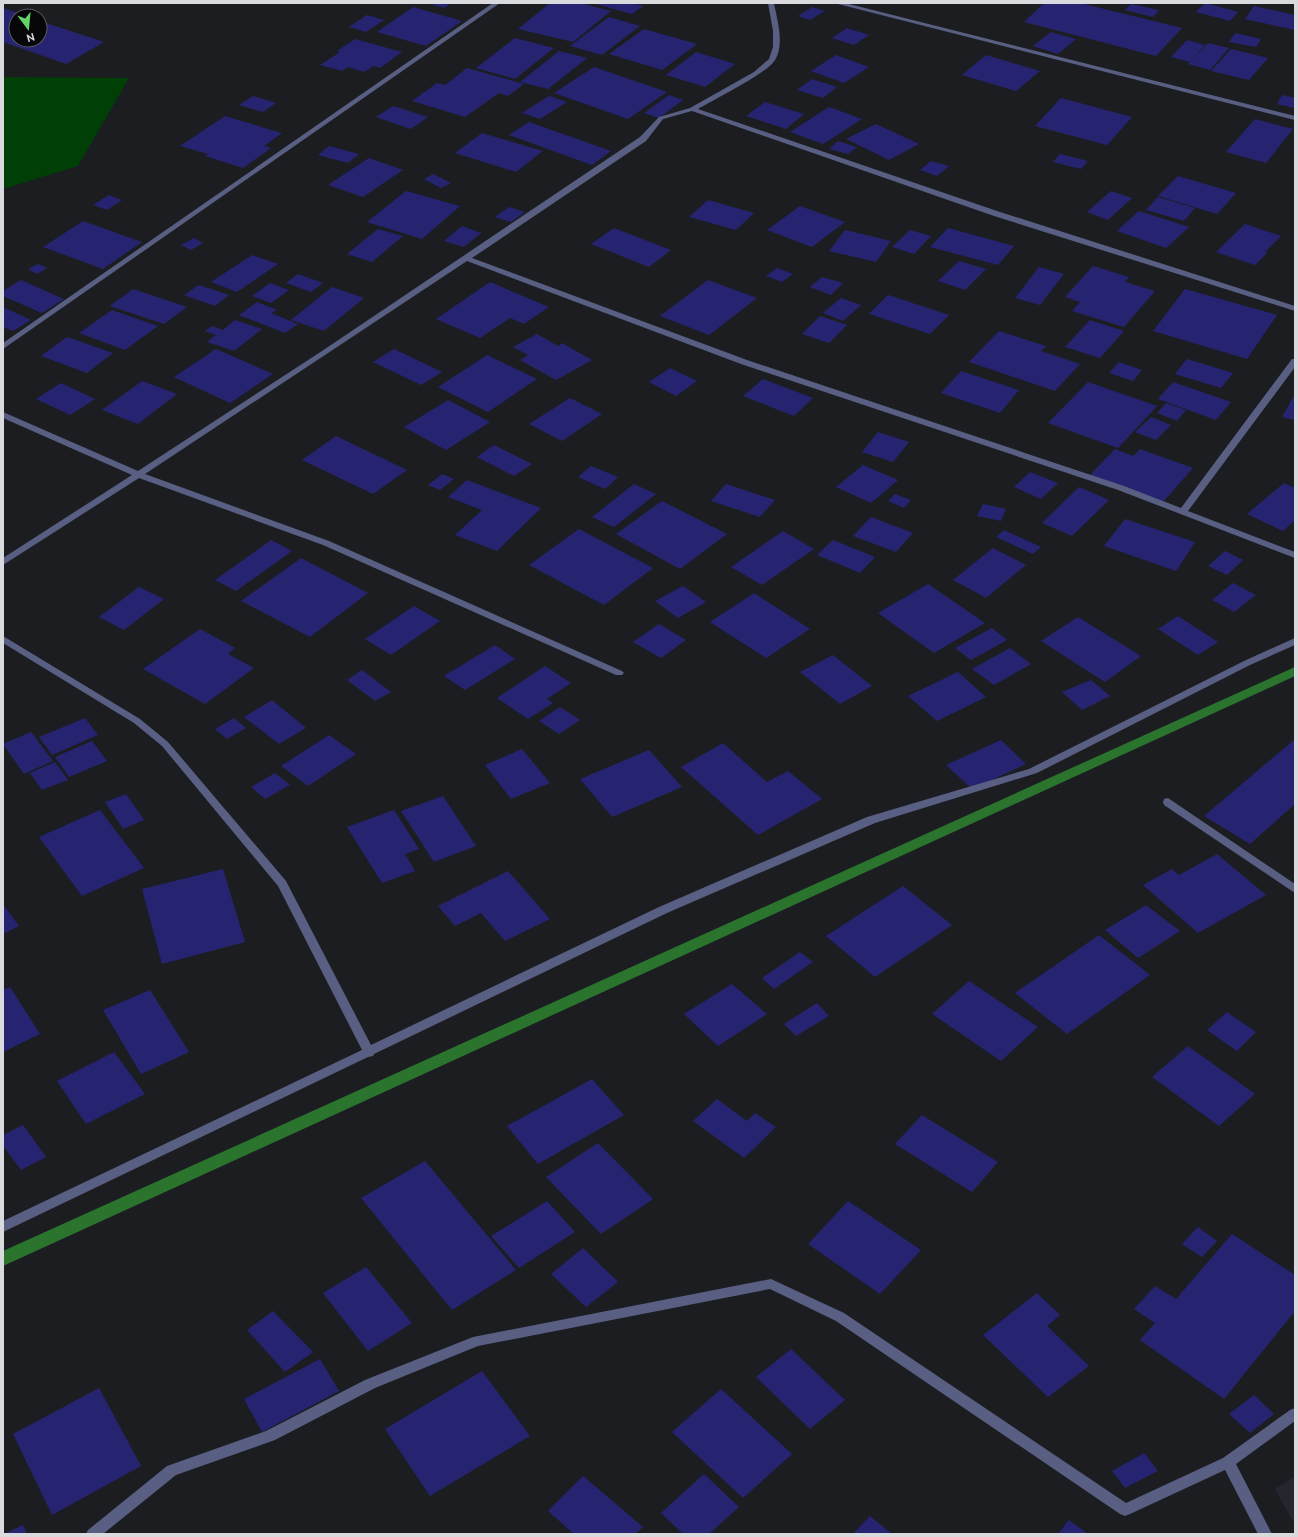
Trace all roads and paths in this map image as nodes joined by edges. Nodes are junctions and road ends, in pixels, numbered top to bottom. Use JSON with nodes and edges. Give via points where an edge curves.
{"nodes":[{"id":1,"x":497,"y":3,"type":"edge"},
{"id":2,"x":771,"y":3,"type":"edge"},
{"id":3,"x":837,"y":3,"type":"edge"},
{"id":4,"x":692,"y":109,"type":"junction"},
{"id":5,"x":1295,"y":118,"type":"edge"},
{"id":6,"x":466,"y":258,"type":"junction"},
{"id":7,"x":1295,"y":309,"type":"edge"},
{"id":8,"x":3,"y":347,"type":"edge"},
{"id":9,"x":1295,"y":361,"type":"edge"},
{"id":10,"x":3,"y":416,"type":"edge"},
{"id":11,"x":139,"y":475,"type":"junction"},
{"id":12,"x":1183,"y":512,"type":"junction"},
{"id":13,"x":1295,"y":555,"type":"edge"},
{"id":14,"x":3,"y":562,"type":"edge"},
{"id":15,"x":3,"y":638,"type":"edge"},
{"id":16,"x":1295,"y":641,"type":"edge"},
{"id":17,"x":620,"y":673,"type":"dead end"},
{"id":18,"x":1168,"y":802,"type":"dead end"},
{"id":19,"x":1295,"y":889,"type":"edge"},
{"id":20,"x":369,"y":1052,"type":"junction"},
{"id":21,"x":3,"y":1227,"type":"edge"},
{"id":22,"x":1295,"y":1414,"type":"edge"},
{"id":23,"x":1228,"y":1462,"type":"junction"},
{"id":24,"x":93,"y":1534,"type":"edge"},
{"id":25,"x":1265,"y":1534,"type":"edge"}],
"edges":[{"from":1,"to":8,"type":"street"},
{"from":2,"to":4,"type":"street","via":[[776,31],[776,47],[772,60],[756,73]]},
{"from":3,"to":5,"type":"street"},
{"from":4,"to":6,"type":"street","via":[[661,118],[643,139]]},
{"from":4,"to":7,"type":"street","via":[[997,214]]},
{"from":6,"to":11,"type":"street"},
{"from":6,"to":12,"type":"street","via":[[744,362],[1121,488]]},
{"from":9,"to":12,"type":"street"},
{"from":10,"to":11,"type":"street"},
{"from":11,"to":14,"type":"street"},
{"from":11,"to":17,"type":"street","via":[[326,543]]},
{"from":12,"to":13,"type":"street"},
{"from":15,"to":20,"type":"street","via":[[137,721],[165,744],[282,884]]},
{"from":16,"to":20,"type":"street","via":[[1033,771],[871,820],[664,910]]},
{"from":18,"to":19,"type":"street"},
{"from":20,"to":21,"type":"street"},
{"from":22,"to":23,"type":"street"},
{"from":23,"to":24,"type":"street","via":[[1125,1510],[840,1318],[771,1284],[477,1341],[370,1384],[270,1436],[172,1470]]},
{"from":23,"to":25,"type":"street"}]}
